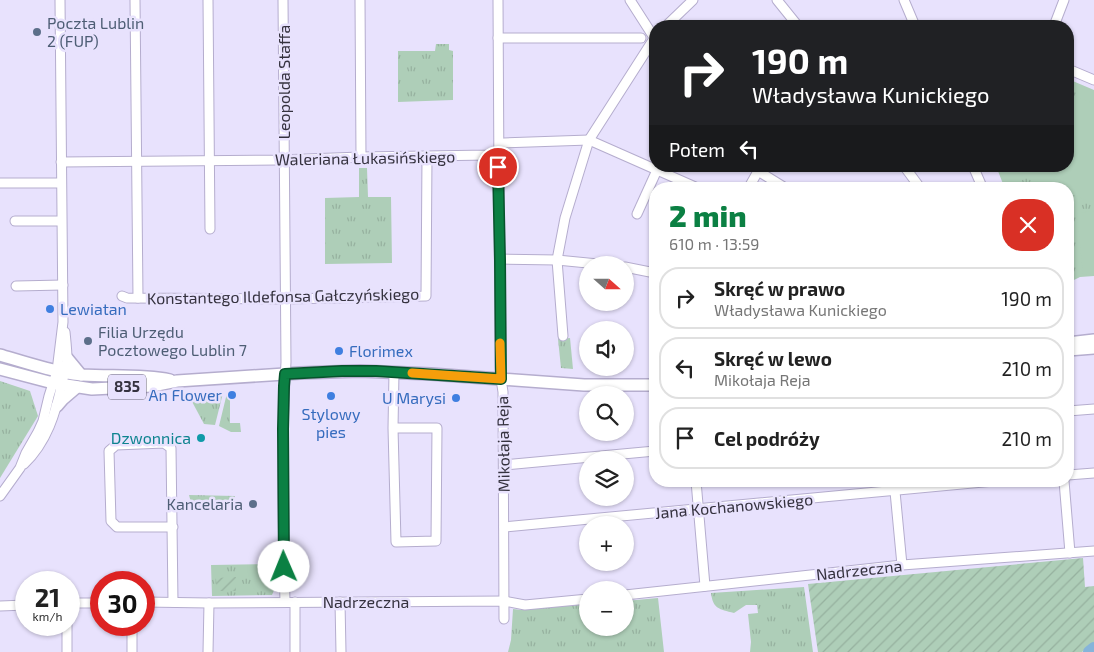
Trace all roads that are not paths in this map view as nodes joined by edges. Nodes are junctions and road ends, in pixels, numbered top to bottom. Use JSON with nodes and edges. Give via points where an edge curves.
{"nodes":[{"id":1,"x":60,"y":0,"type":"edge"},
{"id":2,"x":135,"y":0,"type":"edge"},
{"id":3,"x":208,"y":0,"type":"edge"},
{"id":4,"x":283,"y":0,"type":"edge"},
{"id":5,"x":360,"y":0,"type":"edge"},
{"id":6,"x":498,"y":0,"type":"edge"},
{"id":7,"x":630,"y":0,"type":"edge"},
{"id":8,"x":693,"y":0,"type":"edge"},
{"id":9,"x":777,"y":0,"type":"edge"},
{"id":10,"x":904,"y":0,"type":"edge"},
{"id":11,"x":1064,"y":0,"type":"edge"},
{"id":12,"x":672,"y":20,"type":"edge"},
{"id":13,"x":793,"y":20,"type":"edge"},
{"id":14,"x":912,"y":20,"type":"edge"},
{"id":15,"x":1056,"y":20,"type":"edge"},
{"id":16,"x":649,"y":29,"type":"edge"},
{"id":17,"x":498,"y":38,"type":"junction"},
{"id":18,"x":641,"y":38,"type":"dead end"},
{"id":19,"x":649,"y":47,"type":"edge"},
{"id":20,"x":1074,"y":71,"type":"edge"},
{"id":21,"x":1094,"y":79,"type":"edge"},
{"id":22,"x":590,"y":140,"type":"junction"},
{"id":23,"x":498,"y":151,"type":"junction"},
{"id":24,"x":428,"y":156,"type":"junction"},
{"id":25,"x":360,"y":157,"type":"junction"},
{"id":26,"x":210,"y":160,"type":"junction"},
{"id":27,"x":284,"y":160,"type":"junction"},
{"id":28,"x":137,"y":161,"type":"junction"},
{"id":29,"x":61,"y":162,"type":"junction"},
{"id":30,"x":649,"y":166,"type":"edge"},
{"id":31,"x":662,"y":172,"type":"edge"},
{"id":32,"x":764,"y":172,"type":"edge"},
{"id":33,"x":684,"y":182,"type":"edge"},
{"id":34,"x":778,"y":182,"type":"edge"},
{"id":35,"x":0,"y":183,"type":"edge"},
{"id":36,"x":61,"y":183,"type":"junction"},
{"id":37,"x":649,"y":188,"type":"edge"},
{"id":38,"x":637,"y":214,"type":"dead end"},
{"id":39,"x":15,"y":221,"type":"dead end"},
{"id":40,"x":62,"y":221,"type":"junction"},
{"id":41,"x":210,"y":228,"type":"dead end"},
{"id":42,"x":500,"y":260,"type":"junction"},
{"id":43,"x":557,"y":260,"type":"junction"},
{"id":44,"x":579,"y":262,"type":"edge"},
{"id":45,"x":634,"y":269,"type":"edge"},
{"id":46,"x":649,"y":272,"type":"edge"},
{"id":47,"x":63,"y":285,"type":"junction"},
{"id":48,"x":16,"y":286,"type":"dead end"},
{"id":49,"x":122,"y":296,"type":"dead end"},
{"id":50,"x":138,"y":298,"type":"junction"},
{"id":51,"x":285,"y":299,"type":"junction"},
{"id":52,"x":63,"y":322,"type":"junction"},
{"id":53,"x":563,"y":336,"type":"dead end"},
{"id":54,"x":1094,"y":340,"type":"edge"},
{"id":55,"x":1074,"y":342,"type":"edge"},
{"id":56,"x":1094,"y":348,"type":"edge"},
{"id":57,"x":1074,"y":350,"type":"edge"},
{"id":58,"x":0,"y":355,"type":"edge"},
{"id":59,"x":67,"y":358,"type":"junction"},
{"id":60,"x":0,"y":369,"type":"edge"},
{"id":61,"x":61,"y":372,"type":"junction"},
{"id":62,"x":394,"y":372,"type":"junction"},
{"id":63,"x":285,"y":374,"type":"junction"},
{"id":64,"x":81,"y":375,"type":"junction"},
{"id":65,"x":501,"y":379,"type":"junction"},
{"id":66,"x":177,"y":381,"type":"junction"},
{"id":67,"x":58,"y":384,"type":"junction"},
{"id":68,"x":649,"y":385,"type":"edge"},
{"id":69,"x":77,"y":387,"type":"junction"},
{"id":70,"x":57,"y":406,"type":"junction"},
{"id":71,"x":1094,"y":409,"type":"edge"},
{"id":72,"x":1074,"y":411,"type":"edge"},
{"id":73,"x":393,"y":428,"type":"junction"},
{"id":74,"x":649,"y":452,"type":"edge"},
{"id":75,"x":504,"y":465,"type":"junction"},
{"id":76,"x":20,"y":468,"type":"junction"},
{"id":77,"x":1094,"y":473,"type":"edge"},
{"id":78,"x":1074,"y":475,"type":"edge"},
{"id":79,"x":696,"y":487,"type":"edge"},
{"id":80,"x":887,"y":487,"type":"edge"},
{"id":81,"x":895,"y":487,"type":"edge"},
{"id":82,"x":1064,"y":487,"type":"edge"},
{"id":83,"x":0,"y":496,"type":"edge"},
{"id":84,"x":698,"y":510,"type":"junction"},
{"id":85,"x":173,"y":527,"type":"junction"},
{"id":86,"x":504,"y":528,"type":"junction"},
{"id":87,"x":1094,"y":551,"type":"edge"},
{"id":88,"x":1070,"y":553,"type":"junction"},
{"id":89,"x":902,"y":565,"type":"junction"},
{"id":90,"x":705,"y":586,"type":"junction"},
{"id":91,"x":634,"y":594,"type":"edge"},
{"id":92,"x":579,"y":599,"type":"edge"},
{"id":93,"x":504,"y":601,"type":"junction"},
{"id":94,"x":155,"y":602,"type":"edge"},
{"id":95,"x":173,"y":602,"type":"junction"},
{"id":96,"x":285,"y":602,"type":"junction"},
{"id":97,"x":295,"y":602,"type":"junction"},
{"id":98,"x":340,"y":602,"type":"junction"},
{"id":99,"x":209,"y":603,"type":"junction"},
{"id":100,"x":15,"y":605,"type":"edge"},
{"id":101,"x":0,"y":606,"type":"edge"},
{"id":102,"x":504,"y":619,"type":"dead end"},
{"id":103,"x":67,"y":636,"type":"edge"},
{"id":104,"x":132,"y":636,"type":"edge"},
{"id":105,"x":67,"y":652,"type":"edge"},
{"id":106,"x":132,"y":652,"type":"edge"},
{"id":107,"x":208,"y":652,"type":"edge"},
{"id":108,"x":295,"y":652,"type":"edge"},
{"id":109,"x":341,"y":652,"type":"edge"}],
"edges":[{"from":1,"to":29,"type":"street"},
{"from":2,"to":28,"type":"street"},
{"from":3,"to":26,"type":"street"},
{"from":4,"to":27,"type":"street","name":"Leopolda Staffa"},
{"from":5,"to":25,"type":"street"},
{"from":6,"to":17,"type":"street","name":"Mikołaja Reja"},
{"from":7,"to":16,"type":"street"},
{"from":8,"to":12,"type":"street"},
{"from":9,"to":13,"type":"street"},
{"from":10,"to":14,"type":"street"},
{"from":11,"to":15,"type":"street"},
{"from":17,"to":18,"type":"street"},
{"from":17,"to":23,"type":"street","name":"Mikołaja Reja"},
{"from":19,"to":22,"type":"street"},
{"from":20,"to":21,"type":"street"},
{"from":22,"to":23,"type":"street","name":"Waleriana Łukasińskiego","via":[[504,143]]},
{"from":22,"to":30,"type":"street","name":"Waleriana Łukasińskiego"},
{"from":22,"to":43,"type":"street","via":[[565,218]]},
{"from":23,"to":24,"type":"street","name":"Waleriana Łukasińskiego","via":[[489,155]]},
{"from":23,"to":42,"type":"street","name":"Mikołaja Reja"},
{"from":24,"to":25,"type":"street","name":"Waleriana Łukasińskiego"},
{"from":24,"to":51,"type":"street","name":"Konstantego Ildefonsa Gałczyńskiego","via":[[426,296]]},
{"from":25,"to":27,"type":"street","name":"Waleriana Łukasińskiego"},
{"from":26,"to":27,"type":"street","name":"Waleriana Łukasińskiego"},
{"from":26,"to":28,"type":"street","name":"Waleriana Łukasińskiego"},
{"from":26,"to":41,"type":"street"},
{"from":27,"to":51,"type":"street","name":"Leopolda Staffa"},
{"from":28,"to":29,"type":"street","name":"Waleriana Łukasińskiego"},
{"from":28,"to":50,"type":"street"},
{"from":29,"to":36,"type":"street"},
{"from":31,"to":33,"type":"street","name":"Waleriana Łukasińskiego"},
{"from":32,"to":34,"type":"street"},
{"from":35,"to":36,"type":"street"},
{"from":36,"to":40,"type":"street"},
{"from":37,"to":38,"type":"street"},
{"from":39,"to":40,"type":"street"},
{"from":40,"to":47,"type":"street"},
{"from":42,"to":43,"type":"street"},
{"from":42,"to":65,"type":"street","name":"Mikołaja Reja"},
{"from":43,"to":44,"type":"street"},
{"from":43,"to":53,"type":"street"},
{"from":45,"to":46,"type":"street"},
{"from":47,"to":48,"type":"street"},
{"from":47,"to":52,"type":"street"},
{"from":49,"to":50,"type":"street","name":"Konstantego Ildefonsa Gałczyńskiego"},
{"from":50,"to":51,"type":"street","name":"Konstantego Ildefonsa Gałczyńskiego"},
{"from":51,"to":63,"type":"street","name":"Leopolda Staffa"},
{"from":52,"to":59,"type":"street"},
{"from":52,"to":61,"type":"street"},
{"from":54,"to":55,"type":"main road"},
{"from":56,"to":57,"type":"main road"},
{"from":58,"to":61,"type":"main road","number":"835"},
{"from":59,"to":61,"type":"street"},
{"from":59,"to":64,"type":"main road"},
{"from":60,"to":67,"type":"main road","number":"835"},
{"from":61,"to":64,"type":"main road","number":"835"},
{"from":61,"to":67,"type":"street"},
{"from":62,"to":63,"type":"main road","number":"835"},
{"from":62,"to":65,"type":"main road","number":"835"},
{"from":62,"to":73,"type":"street"},
{"from":63,"to":66,"type":"main road","number":"835"},
{"from":63,"to":96,"type":"street","name":"Leopolda Staffa"},
{"from":64,"to":66,"type":"main road","number":"835","via":[[154,377]]},
{"from":65,"to":68,"type":"main road","number":"835","via":[[584,385]]},
{"from":65,"to":75,"type":"street","name":"Mikołaja Reja","via":[[504,392]]},
{"from":66,"to":69,"type":"main road","number":"835","via":[[152,386]]},
{"from":67,"to":69,"type":"main road","number":"835"},
{"from":67,"to":70,"type":"street"},
{"from":67,"to":76,"type":"street"},
{"from":69,"to":70,"type":"main road"},
{"from":70,"to":76,"type":"street","via":[[45,437]]},
{"from":71,"to":72,"type":"street"},
{"from":73,"to":73,"type":"street","via":[[437,428],[436,542],[396,542]]},
{"from":74,"to":75,"type":"street"},
{"from":75,"to":86,"type":"street","name":"Mikołaja Reja"},
{"from":76,"to":83,"type":"street"},
{"from":77,"to":78,"type":"street"},
{"from":79,"to":84,"type":"street"},
{"from":80,"to":84,"type":"street","name":"Jana Kochanowskiego"},
{"from":81,"to":89,"type":"street"},
{"from":82,"to":88,"type":"street"},
{"from":84,"to":86,"type":"street","name":"Jana Kochanowskiego"},
{"from":84,"to":90,"type":"street"},
{"from":85,"to":85,"type":"street","via":[[117,527],[111,521],[109,451],[116,445],[164,443],[171,448]]},
{"from":85,"to":95,"type":"street"},
{"from":86,"to":93,"type":"street","name":"Mikołaja Reja"},
{"from":87,"to":88,"type":"street","name":"Nadrzeczna"},
{"from":88,"to":89,"type":"street","name":"Nadrzeczna"},
{"from":89,"to":90,"type":"street","name":"Nadrzeczna"},
{"from":90,"to":91,"type":"street","name":"Nadrzeczna"},
{"from":92,"to":93,"type":"street","name":"Nadrzeczna","via":[[525,605]]},
{"from":93,"to":98,"type":"street","name":"Nadrzeczna"},
{"from":93,"to":102,"type":"street","name":"Mikołaja Reja"},
{"from":94,"to":95,"type":"street","name":"Nadrzeczna"},
{"from":95,"to":99,"type":"street","name":"Nadrzeczna"},
{"from":96,"to":97,"type":"street","name":"Nadrzeczna"},
{"from":96,"to":99,"type":"street","name":"Nadrzeczna"},
{"from":97,"to":98,"type":"street","name":"Nadrzeczna"},
{"from":97,"to":108,"type":"street"},
{"from":98,"to":109,"type":"street"},
{"from":99,"to":107,"type":"street"},
{"from":100,"to":101,"type":"street"},
{"from":103,"to":105,"type":"street"},
{"from":104,"to":106,"type":"street"}]}
